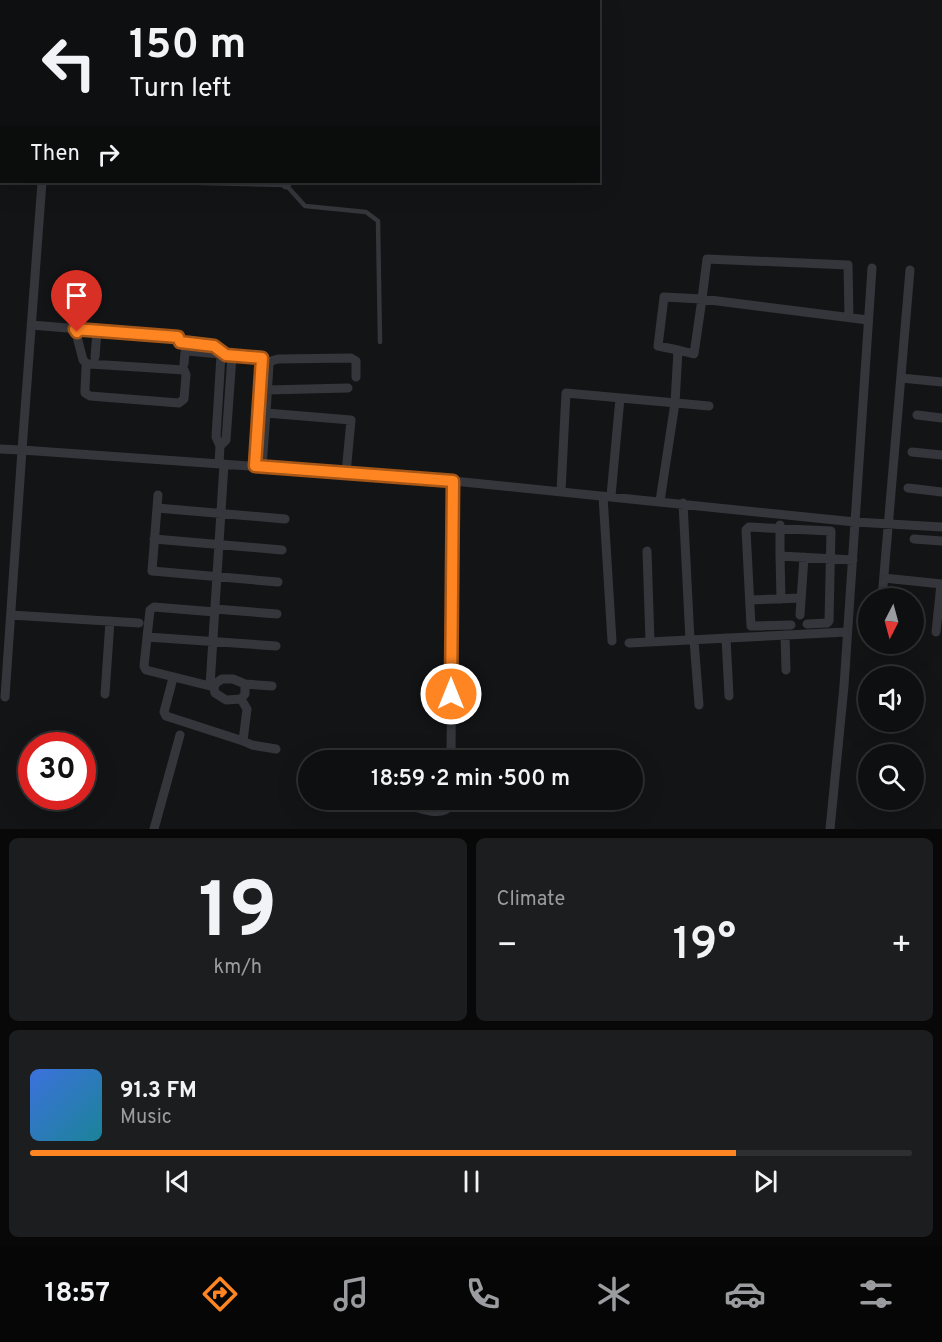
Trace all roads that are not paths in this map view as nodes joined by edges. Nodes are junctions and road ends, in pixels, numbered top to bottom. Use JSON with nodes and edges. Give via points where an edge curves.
{"nodes":[{"id":1,"x":42,"y":183,"type":"edge"},
{"id":2,"x":287,"y":183,"type":"edge"},
{"id":3,"x":872,"y":268,"type":"dead end"},
{"id":4,"x":910,"y":270,"type":"dead end"},
{"id":5,"x":702,"y":299,"type":"junction"},
{"id":6,"x":849,"y":317,"type":"junction"},
{"id":7,"x":868,"y":320,"type":"junction"},
{"id":8,"x":32,"y":325,"type":"junction"},
{"id":9,"x":75,"y":329,"type":"junction"},
{"id":10,"x":97,"y":331,"type":"junction"},
{"id":11,"x":180,"y":342,"type":"junction"},
{"id":12,"x":380,"y":342,"type":"dead end"},
{"id":13,"x":678,"y":350,"type":"junction"},
{"id":14,"x":226,"y":355,"type":"junction"},
{"id":15,"x":95,"y":357,"type":"dead end"},
{"id":16,"x":88,"y":365,"type":"junction"},
{"id":17,"x":181,"y":367,"type":"junction"},
{"id":18,"x":356,"y":377,"type":"dead end"},
{"id":19,"x":901,"y":378,"type":"junction"},
{"id":20,"x":942,"y":382,"type":"edge"},
{"id":21,"x":348,"y":388,"type":"dead end"},
{"id":22,"x":267,"y":390,"type":"junction"},
{"id":23,"x":620,"y":398,"type":"junction"},
{"id":24,"x":675,"y":403,"type":"junction"},
{"id":25,"x":709,"y":406,"type":"dead end"},
{"id":26,"x":266,"y":413,"type":"junction"},
{"id":27,"x":917,"y":415,"type":"dead end"},
{"id":28,"x":942,"y":418,"type":"edge"},
{"id":29,"x":0,"y":449,"type":"edge"},
{"id":30,"x":22,"y":450,"type":"junction"},
{"id":31,"x":912,"y":452,"type":"dead end"},
{"id":32,"x":942,"y":455,"type":"edge"},
{"id":33,"x":221,"y":464,"type":"junction"},
{"id":34,"x":258,"y":467,"type":"junction"},
{"id":35,"x":346,"y":473,"type":"junction"},
{"id":36,"x":453,"y":481,"type":"junction"},
{"id":37,"x":908,"y":488,"type":"dead end"},
{"id":38,"x":561,"y":491,"type":"junction"},
{"id":39,"x":942,"y":492,"type":"edge"},
{"id":40,"x":158,"y":495,"type":"dead end"},
{"id":41,"x":607,"y":496,"type":"junction"},
{"id":42,"x":660,"y":501,"type":"junction"},
{"id":43,"x":683,"y":503,"type":"junction"},
{"id":44,"x":157,"y":508,"type":"junction"},
{"id":45,"x":780,"y":513,"type":"junction"},
{"id":46,"x":221,"y":514,"type":"junction"},
{"id":47,"x":285,"y":519,"type":"dead end"},
{"id":48,"x":855,"y":522,"type":"junction"},
{"id":49,"x":888,"y":524,"type":"junction"},
{"id":50,"x":942,"y":527,"type":"edge"},
{"id":51,"x":780,"y":528,"type":"junction"},
{"id":52,"x":154,"y":539,"type":"junction"},
{"id":53,"x":914,"y":539,"type":"dead end"},
{"id":54,"x":942,"y":541,"type":"edge"},
{"id":55,"x":219,"y":545,"type":"junction"},
{"id":56,"x":282,"y":550,"type":"dead end"},
{"id":57,"x":647,"y":551,"type":"dead end"},
{"id":58,"x":780,"y":556,"type":"junction"},
{"id":59,"x":804,"y":557,"type":"junction"},
{"id":60,"x":831,"y":559,"type":"junction"},
{"id":61,"x":852,"y":560,"type":"junction"},
{"id":62,"x":884,"y":575,"type":"junction"},
{"id":63,"x":217,"y":577,"type":"junction"},
{"id":64,"x":278,"y":582,"type":"dead end"},
{"id":65,"x":942,"y":582,"type":"edge"},
{"id":66,"x":883,"y":588,"type":"edge"},
{"id":67,"x":801,"y":598,"type":"junction"},
{"id":68,"x":781,"y":599,"type":"junction"},
{"id":69,"x":750,"y":600,"type":"junction"},
{"id":70,"x":215,"y":610,"type":"junction"},
{"id":71,"x":277,"y":614,"type":"dead end"},
{"id":72,"x":10,"y":615,"type":"junction"},
{"id":73,"x":800,"y":615,"type":"dead end"},
{"id":74,"x":110,"y":621,"type":"junction"},
{"id":75,"x":139,"y":623,"type":"dead end"},
{"id":76,"x":807,"y":624,"type":"dead end"},
{"id":77,"x":791,"y":625,"type":"dead end"},
{"id":78,"x":847,"y":632,"type":"junction"},
{"id":79,"x":937,"y":632,"type":"edge"},
{"id":80,"x":785,"y":635,"type":"junction"},
{"id":81,"x":147,"y":637,"type":"junction"},
{"id":82,"x":726,"y":638,"type":"junction"},
{"id":83,"x":692,"y":640,"type":"junction"},
{"id":84,"x":612,"y":641,"type":"dead end"},
{"id":85,"x":213,"y":642,"type":"junction"},
{"id":86,"x":650,"y":642,"type":"junction"},
{"id":87,"x":630,"y":643,"type":"dead end"},
{"id":88,"x":276,"y":646,"type":"dead end"},
{"id":89,"x":786,"y":670,"type":"dead end"},
{"id":90,"x":173,"y":678,"type":"junction"},
{"id":91,"x":245,"y":684,"type":"junction"},
{"id":92,"x":212,"y":686,"type":"junction"},
{"id":93,"x":272,"y":686,"type":"dead end"},
{"id":94,"x":105,"y":694,"type":"dead end"},
{"id":95,"x":729,"y":696,"type":"dead end"},
{"id":96,"x":5,"y":697,"type":"dead end"},
{"id":97,"x":241,"y":699,"type":"junction"},
{"id":98,"x":699,"y":705,"type":"dead end"},
{"id":99,"x":180,"y":735,"type":"dead end"},
{"id":100,"x":243,"y":741,"type":"junction"},
{"id":101,"x":276,"y":749,"type":"dead end"},
{"id":102,"x":451,"y":750,"type":"edge"},
{"id":103,"x":426,"y":810,"type":"edge"},
{"id":104,"x":445,"y":810,"type":"edge"},
{"id":105,"x":154,"y":829,"type":"edge"},
{"id":106,"x":830,"y":829,"type":"edge"}],
"edges":[{"from":1,"to":8,"type":"street"},
{"from":2,"to":12,"type":"lane","via":[[305,206],[366,212],[378,221]]},
{"from":3,"to":7,"type":"street"},
{"from":4,"to":19,"type":"street"},
{"from":5,"to":6,"type":"street"},
{"from":5,"to":6,"type":"street","via":[[707,259],[848,265]]},
{"from":5,"to":13,"type":"street","via":[[694,354]]},
{"from":5,"to":13,"type":"street","via":[[664,297],[658,346]]},
{"from":6,"to":7,"type":"street"},
{"from":7,"to":48,"type":"street"},
{"from":8,"to":9,"type":"street"},
{"from":8,"to":30,"type":"street"},
{"from":9,"to":10,"type":"street"},
{"from":9,"to":16,"type":"street","via":[[83,360]]},
{"from":10,"to":11,"type":"street","via":[[178,337]]},
{"from":10,"to":15,"type":"street"},
{"from":11,"to":14,"type":"street","via":[[214,346]]},
{"from":11,"to":17,"type":"street"},
{"from":13,"to":24,"type":"street"},
{"from":14,"to":17,"type":"street","via":[[186,352]]},
{"from":14,"to":33,"type":"street","via":[[226,440],[220,446]]},
{"from":14,"to":34,"type":"street","via":[[262,360]]},
{"from":16,"to":17,"type":"street"},
{"from":16,"to":17,"type":"street","via":[[85,393],[90,396],[179,403],[184,399],[186,375]]},
{"from":18,"to":22,"type":"street","via":[[355,359],[278,359],[269,365]]},
{"from":19,"to":20,"type":"street"},
{"from":19,"to":49,"type":"street"},
{"from":21,"to":22,"type":"street"},
{"from":22,"to":26,"type":"street"},
{"from":23,"to":24,"type":"street"},
{"from":23,"to":38,"type":"street","via":[[566,393]]},
{"from":23,"to":41,"type":"street"},
{"from":24,"to":25,"type":"street"},
{"from":24,"to":42,"type":"street"},
{"from":26,"to":34,"type":"street"},
{"from":26,"to":35,"type":"street","via":[[351,420]]},
{"from":27,"to":28,"type":"street"},
{"from":29,"to":30,"type":"street"},
{"from":30,"to":33,"type":"street"},
{"from":30,"to":72,"type":"street"},
{"from":31,"to":32,"type":"street"},
{"from":33,"to":34,"type":"street"},
{"from":33,"to":46,"type":"street"},
{"from":34,"to":35,"type":"street"},
{"from":35,"to":36,"type":"street"},
{"from":36,"to":38,"type":"street"},
{"from":36,"to":102,"type":"street"},
{"from":37,"to":39,"type":"street"},
{"from":38,"to":41,"type":"street"},
{"from":40,"to":44,"type":"street"},
{"from":41,"to":42,"type":"street"},
{"from":41,"to":84,"type":"street"},
{"from":42,"to":43,"type":"street"},
{"from":43,"to":45,"type":"street"},
{"from":43,"to":83,"type":"street"},
{"from":44,"to":46,"type":"street"},
{"from":44,"to":52,"type":"street"},
{"from":45,"to":48,"type":"street"},
{"from":45,"to":51,"type":"street"},
{"from":46,"to":47,"type":"street"},
{"from":46,"to":55,"type":"street"},
{"from":48,"to":49,"type":"street"},
{"from":48,"to":61,"type":"street"},
{"from":49,"to":50,"type":"street"},
{"from":49,"to":62,"type":"street"},
{"from":51,"to":58,"type":"street"},
{"from":51,"to":60,"type":"street","via":[[831,531]]},
{"from":51,"to":69,"type":"street","via":[[746,530]]},
{"from":52,"to":55,"type":"street"},
{"from":52,"to":63,"type":"street","via":[[152,571]]},
{"from":53,"to":54,"type":"street"},
{"from":55,"to":56,"type":"street"},
{"from":55,"to":63,"type":"street"},
{"from":57,"to":86,"type":"street"},
{"from":58,"to":59,"type":"street"},
{"from":58,"to":68,"type":"street"},
{"from":59,"to":60,"type":"street"},
{"from":59,"to":67,"type":"street"},
{"from":60,"to":61,"type":"street"},
{"from":60,"to":76,"type":"street","via":[[829,621]]},
{"from":61,"to":78,"type":"street"},
{"from":62,"to":65,"type":"street"},
{"from":62,"to":66,"type":"street"},
{"from":63,"to":64,"type":"street"},
{"from":63,"to":70,"type":"street"},
{"from":65,"to":79,"type":"street"},
{"from":67,"to":68,"type":"street"},
{"from":67,"to":73,"type":"street"},
{"from":68,"to":69,"type":"street"},
{"from":69,"to":77,"type":"street","via":[[752,626]]},
{"from":70,"to":71,"type":"street"},
{"from":70,"to":81,"type":"street","via":[[154,607],[150,610]]},
{"from":70,"to":85,"type":"street"},
{"from":72,"to":74,"type":"street"},
{"from":72,"to":96,"type":"street"},
{"from":74,"to":75,"type":"street"},
{"from":74,"to":94,"type":"street"},
{"from":78,"to":80,"type":"street"},
{"from":78,"to":106,"type":"street"},
{"from":80,"to":82,"type":"street"},
{"from":80,"to":89,"type":"street"},
{"from":81,"to":85,"type":"street"},
{"from":81,"to":90,"type":"street","via":[[145,669]]},
{"from":82,"to":83,"type":"street"},
{"from":82,"to":95,"type":"street"},
{"from":83,"to":86,"type":"street"},
{"from":83,"to":98,"type":"street"},
{"from":85,"to":88,"type":"street"},
{"from":85,"to":92,"type":"street"},
{"from":86,"to":87,"type":"street"},
{"from":90,"to":92,"type":"street"},
{"from":90,"to":100,"type":"street","via":[[166,717]]},
{"from":91,"to":92,"type":"street","via":[[222,679]]},
{"from":91,"to":93,"type":"street"},
{"from":91,"to":97,"type":"street"},
{"from":92,"to":97,"type":"street","via":[[219,697]]},
{"from":97,"to":100,"type":"street","via":[[246,709]]},
{"from":99,"to":105,"type":"street"},
{"from":100,"to":101,"type":"street"},
{"from":103,"to":104,"type":"street"}]}
